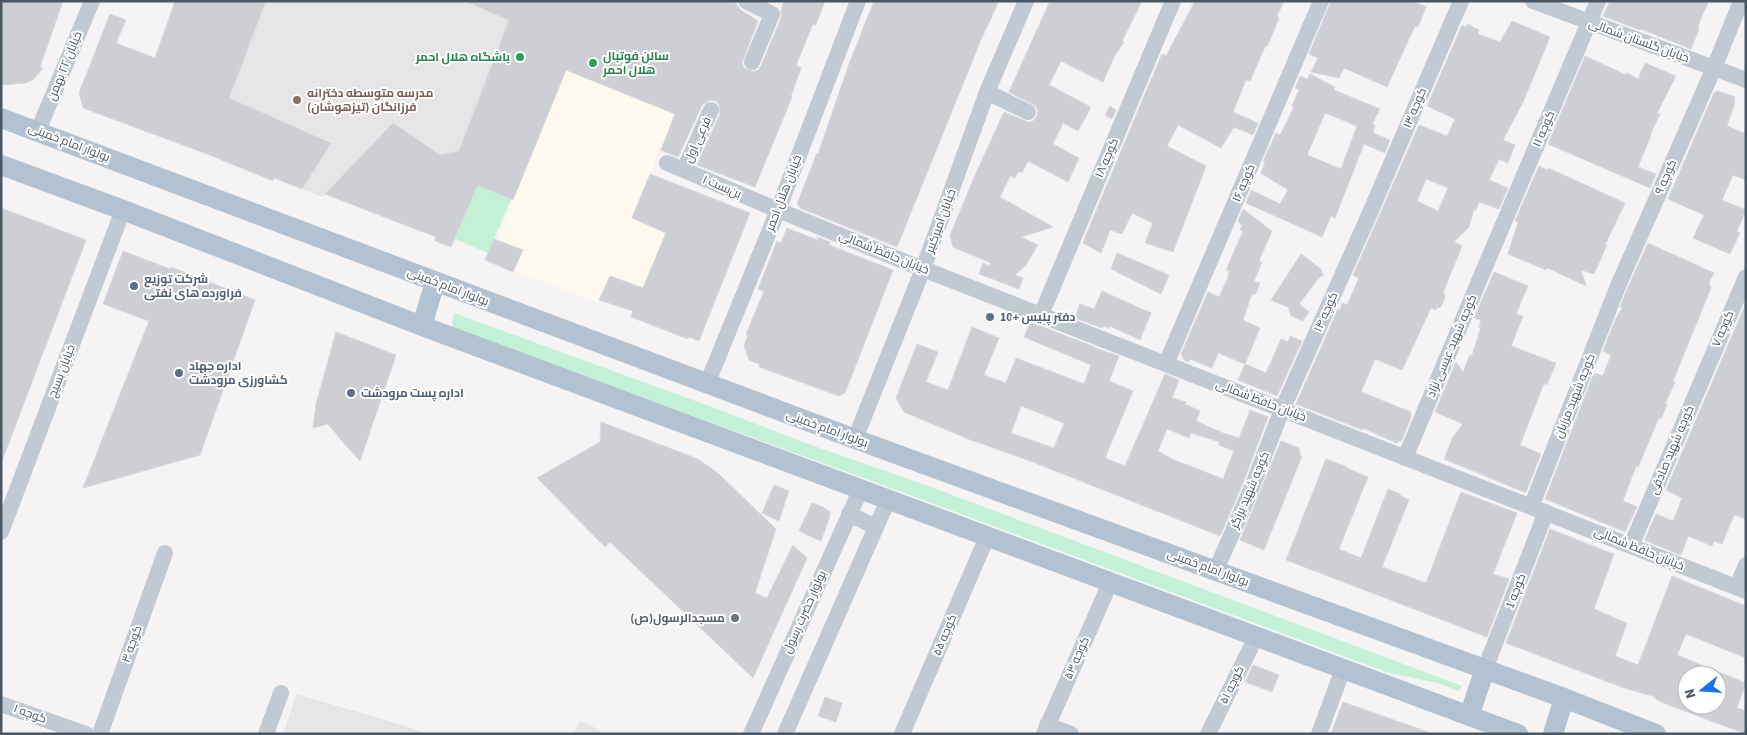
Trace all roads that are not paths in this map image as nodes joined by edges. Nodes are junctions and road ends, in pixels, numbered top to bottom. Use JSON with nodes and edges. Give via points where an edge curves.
{"nodes":[{"id":1,"x":92,"y":1,"type":"edge"},
{"id":2,"x":746,"y":1,"type":"edge"},
{"id":3,"x":858,"y":1,"type":"edge"},
{"id":4,"x":1026,"y":1,"type":"edge"},
{"id":5,"x":1173,"y":1,"type":"edge"},
{"id":6,"x":1321,"y":1,"type":"edge"},
{"id":7,"x":1461,"y":1,"type":"edge"},
{"id":8,"x":1533,"y":1,"type":"edge"},
{"id":9,"x":1598,"y":1,"type":"edge"},
{"id":10,"x":1741,"y":1,"type":"edge"},
{"id":11,"x":1589,"y":22,"type":"junction"},
{"id":12,"x":752,"y":62,"type":"dead end"},
{"id":13,"x":1714,"y":68,"type":"junction"},
{"id":14,"x":1746,"y":80,"type":"edge"},
{"id":15,"x":987,"y":92,"type":"junction"},
{"id":16,"x":711,"y":110,"type":"dead end"},
{"id":17,"x":1028,"y":112,"type":"dead end"},
{"id":18,"x":1,"y":118,"type":"edge"},
{"id":19,"x":38,"y":131,"type":"junction"},
{"id":20,"x":667,"y":163,"type":"dead end"},
{"id":21,"x":1,"y":165,"type":"edge"},
{"id":22,"x":684,"y":170,"type":"junction"},
{"id":23,"x":122,"y":210,"type":"junction"},
{"id":24,"x":778,"y":210,"type":"junction"},
{"id":25,"x":1369,"y":215,"type":"joint"},
{"id":26,"x":1498,"y":235,"type":"joint"},
{"id":27,"x":923,"y":269,"type":"junction"},
{"id":28,"x":1746,"y":277,"type":"edge"},
{"id":29,"x":434,"y":282,"type":"junction"},
{"id":30,"x":1618,"y":286,"type":"joint"},
{"id":31,"x":1041,"y":315,"type":"junction"},
{"id":32,"x":422,"y":326,"type":"junction"},
{"id":33,"x":1713,"y":354,"type":"joint"},
{"id":34,"x":1166,"y":364,"type":"junction"},
{"id":35,"x":707,"y":384,"type":"junction"},
{"id":36,"x":1282,"y":410,"type":"junction"},
{"id":37,"x":855,"y":439,"type":"junction"},
{"id":38,"x":1405,"y":458,"type":"junction"},
{"id":39,"x":860,"y":490,"type":"junction"},
{"id":40,"x":888,"y":500,"type":"junction"},
{"id":41,"x":1531,"y":507,"type":"junction"},
{"id":42,"x":1546,"y":512,"type":"junction"},
{"id":43,"x":849,"y":514,"type":"junction"},
{"id":44,"x":876,"y":527,"type":"junction"},
{"id":45,"x":1,"y":532,"type":"edge"},
{"id":46,"x":987,"y":537,"type":"junction"},
{"id":47,"x":1631,"y":546,"type":"junction"},
{"id":48,"x":165,"y":554,"type":"dead end"},
{"id":49,"x":1746,"y":565,"type":"edge"},
{"id":50,"x":1216,"y":570,"type":"junction"},
{"id":51,"x":1110,"y":582,"type":"junction"},
{"id":52,"x":1741,"y":589,"type":"edge"},
{"id":53,"x":1256,"y":636,"type":"junction"},
{"id":54,"x":1343,"y":669,"type":"junction"},
{"id":55,"x":1485,"y":669,"type":"junction"},
{"id":56,"x":281,"y":693,"type":"dead end"},
{"id":57,"x":1564,"y":698,"type":"junction"},
{"id":58,"x":1,"y":704,"type":"edge"},
{"id":59,"x":1469,"y":716,"type":"junction"},
{"id":60,"x":1046,"y":729,"type":"edge"},
{"id":61,"x":86,"y":734,"type":"edge"},
{"id":62,"x":100,"y":734,"type":"edge"},
{"id":63,"x":266,"y":734,"type":"edge"},
{"id":64,"x":751,"y":734,"type":"edge"},
{"id":65,"x":784,"y":734,"type":"edge"},
{"id":66,"x":902,"y":734,"type":"edge"},
{"id":67,"x":1072,"y":734,"type":"edge"},
{"id":68,"x":1208,"y":734,"type":"edge"},
{"id":69,"x":1319,"y":734,"type":"edge"},
{"id":70,"x":1518,"y":734,"type":"edge"},
{"id":71,"x":1553,"y":734,"type":"edge"},
{"id":72,"x":1656,"y":734,"type":"edge"}],
"edges":[{"from":1,"to":19,"type":"street","name":"خیابان ۲۲ بهمن"},
{"from":2,"to":12,"type":"street","via":[[772,14]]},
{"from":3,"to":24,"type":"street","name":"خیابان هلال احمر"},
{"from":4,"to":15,"type":"street","name":"خیابان امیرکبیر"},
{"from":5,"to":31,"type":"street","name":"کوچه ۱۸"},
{"from":6,"to":34,"type":"street","name":"کوچه ۱۶"},
{"from":7,"to":25,"type":"street","name":"کوچه ۱۳"},
{"from":8,"to":11,"type":"street","name":"خیابان گلستان شمالی"},
{"from":9,"to":11,"type":"street"},
{"from":10,"to":13,"type":"street","name":"کوچه ۹"},
{"from":11,"to":13,"type":"street","name":"خیابان گلستان شمالی"},
{"from":11,"to":26,"type":"street","name":"کوچه ۱۱"},
{"from":13,"to":14,"type":"street","name":"خیابان گلستان شمالی"},
{"from":13,"to":30,"type":"street","name":"کوچه ۹"},
{"from":15,"to":17,"type":"street"},
{"from":15,"to":27,"type":"street","name":"خیابان امیرکبیر"},
{"from":16,"to":22,"type":"street","name":"فرعی اول"},
{"from":18,"to":19,"type":"main road","name":"بولوار امام خمینی"},
{"from":19,"to":29,"type":"main road","name":"بولوار امام خمینی"},
{"from":20,"to":22,"type":"street","name":"بن‌بست ۱"},
{"from":21,"to":23,"type":"main road"},
{"from":22,"to":24,"type":"street","name":"بن‌بست ۱"},
{"from":23,"to":32,"type":"main road"},
{"from":23,"to":45,"type":"street","name":"خیابان بسیج"},
{"from":24,"to":27,"type":"street","name":"خیابان حافظ شمالی"},
{"from":24,"to":35,"type":"street","name":"خیابان هلال احمر"},
{"from":25,"to":36,"type":"street","name":"کوچه ۱۴"},
{"from":26,"to":38,"type":"street","name":"کوچه شهید عیسی نژاد"},
{"from":27,"to":31,"type":"street","name":"خیابان حافظ شمالی"},
{"from":27,"to":37,"type":"street","name":"خیابان امیرکبیر"},
{"from":28,"to":33,"type":"street","name":"کوچه ۷"},
{"from":29,"to":32,"type":"main road"},
{"from":29,"to":35,"type":"main road","name":"بولوار امام خمینی"},
{"from":30,"to":41,"type":"street","name":"کوچه شهید مرزبان"},
{"from":31,"to":34,"type":"street","name":"خیابان حافظ شمالی"},
{"from":32,"to":39,"type":"main road"},
{"from":33,"to":47,"type":"street","name":"کوچه شهید صادقی"},
{"from":34,"to":36,"type":"street","name":"خیابان حافظ شمالی"},
{"from":35,"to":37,"type":"main road","name":"بولوار امام خمینی"},
{"from":36,"to":38,"type":"street","name":"خیابان حافظ شمالی"},
{"from":36,"to":50,"type":"street","name":"کوچه شهید برزگر"},
{"from":37,"to":50,"type":"main road","name":"بولوار امام خمینی"},
{"from":38,"to":41,"type":"street","name":"خیابان حافظ شمالی"},
{"from":39,"to":40,"type":"main road"},
{"from":39,"to":43,"type":"street","name":"بولوار حضرت رسول"},
{"from":40,"to":44,"type":"street"},
{"from":40,"to":46,"type":"main road"},
{"from":41,"to":42,"type":"street","name":"خیابان حافظ شمالی"},
{"from":42,"to":47,"type":"street","name":"خیابان حافظ شمالی"},
{"from":42,"to":55,"type":"street","name":"کوچه 1"},
{"from":43,"to":44,"type":"street"},
{"from":43,"to":64,"type":"street","name":"بولوار حضرت رسول"},
{"from":44,"to":65,"type":"street"},
{"from":46,"to":51,"type":"main road"},
{"from":46,"to":66,"type":"street","name":"کوچه ۵۵"},
{"from":47,"to":52,"type":"street","name":"خیابان حافظ شمالی"},
{"from":48,"to":62,"type":"street","name":"کوچه ۳"},
{"from":49,"to":52,"type":"street"},
{"from":50,"to":55,"type":"main road","name":"بولوار امام خمینی"},
{"from":51,"to":53,"type":"main road"},
{"from":51,"to":60,"type":"street","name":"کوچه ۵۳"},
{"from":53,"to":54,"type":"main road"},
{"from":53,"to":68,"type":"street","name":"کوچه ۵۱"},
{"from":54,"to":59,"type":"main road"},
{"from":54,"to":69,"type":"street"},
{"from":55,"to":57,"type":"main road","name":"بولوار امام خمینی"},
{"from":55,"to":59,"type":"main road"},
{"from":56,"to":63,"type":"street"},
{"from":57,"to":71,"type":"main road"},
{"from":57,"to":72,"type":"main road","name":"بولوار امام خمینی"},
{"from":58,"to":61,"type":"street","name":"کوچه ۱"},
{"from":59,"to":70,"type":"main road"},
{"from":60,"to":67,"type":"street"}]}
